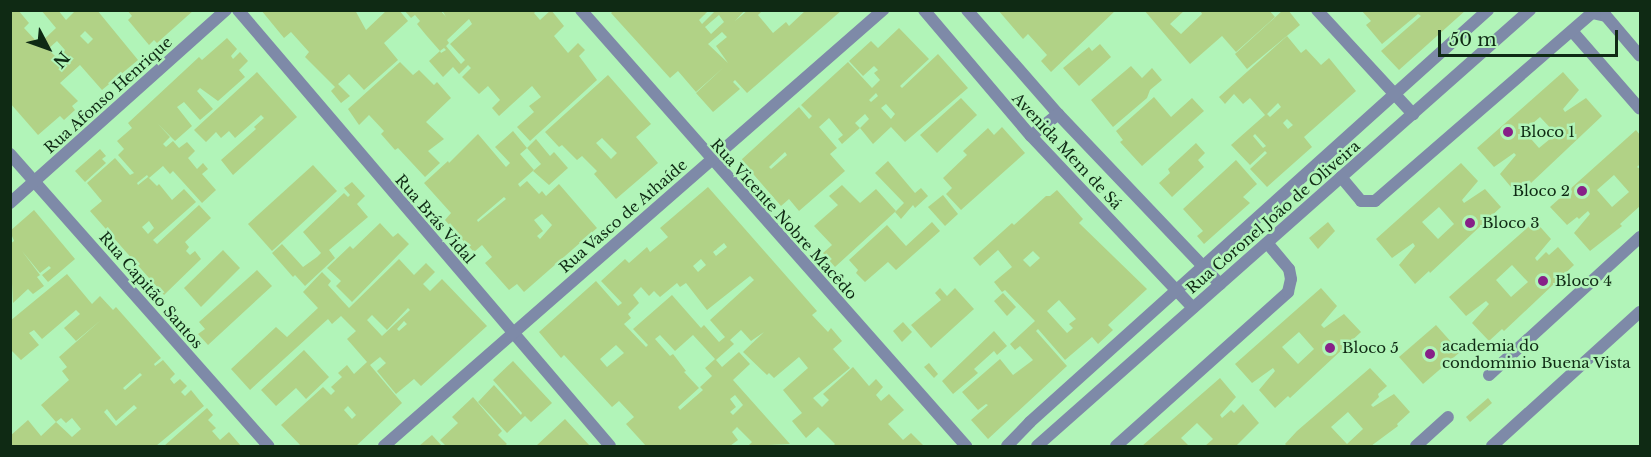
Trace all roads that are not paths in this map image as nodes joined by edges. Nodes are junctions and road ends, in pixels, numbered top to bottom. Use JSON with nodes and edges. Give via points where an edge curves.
{"nodes":[{"id":1,"x":226,"y":10,"type":"edge"},
{"id":2,"x":238,"y":10,"type":"edge"},
{"id":3,"x":581,"y":10,"type":"edge"},
{"id":4,"x":883,"y":10,"type":"edge"},
{"id":5,"x":924,"y":10,"type":"edge"},
{"id":6,"x":967,"y":10,"type":"edge"},
{"id":7,"x":1317,"y":10,"type":"edge"},
{"id":8,"x":1488,"y":10,"type":"edge"},
{"id":9,"x":1530,"y":10,"type":"edge"},
{"id":10,"x":1572,"y":31,"type":"junction"},
{"id":11,"x":1641,"y":56,"type":"edge"},
{"id":12,"x":1394,"y":93,"type":"junction"},
{"id":13,"x":1641,"y":109,"type":"edge"},
{"id":14,"x":1058,"y":114,"type":"junction"},
{"id":15,"x":1413,"y":114,"type":"junction"},
{"id":16,"x":1031,"y":136,"type":"junction"},
{"id":17,"x":10,"y":154,"type":"edge"},
{"id":18,"x":710,"y":159,"type":"junction"},
{"id":19,"x":1341,"y":177,"type":"junction"},
{"id":20,"x":34,"y":181,"type":"junction"},
{"id":21,"x":10,"y":203,"type":"edge"},
{"id":22,"x":1641,"y":237,"type":"edge"},
{"id":23,"x":1267,"y":243,"type":"junction"},
{"id":24,"x":1204,"y":266,"type":"junction"},
{"id":25,"x":1220,"y":284,"type":"junction"},
{"id":26,"x":1177,"y":290,"type":"junction"},
{"id":27,"x":1193,"y":308,"type":"junction"},
{"id":28,"x":1641,"y":312,"type":"edge"},
{"id":29,"x":513,"y":333,"type":"junction"},
{"id":30,"x":1489,"y":375,"type":"dead end"},
{"id":31,"x":1448,"y":417,"type":"dead end"},
{"id":32,"x":268,"y":447,"type":"edge"},
{"id":33,"x":384,"y":447,"type":"edge"},
{"id":34,"x":610,"y":447,"type":"edge"},
{"id":35,"x":966,"y":447,"type":"edge"},
{"id":36,"x":1007,"y":447,"type":"edge"},
{"id":37,"x":1036,"y":447,"type":"edge"},
{"id":38,"x":1116,"y":447,"type":"edge"},
{"id":39,"x":1416,"y":447,"type":"edge"},
{"id":40,"x":1492,"y":447,"type":"edge"}],
"edges":[{"from":1,"to":20,"type":"street","name":"Rua Afonso Henrique"},
{"from":2,"to":29,"type":"street","name":"Rua Brás Vidal"},
{"from":3,"to":18,"type":"street","name":"Rua Vicente Nobre Macêdo"},
{"from":4,"to":18,"type":"street","name":"Rua Vasco de Athaíde"},
{"from":5,"to":16,"type":"street","name":"Avenida Mem de Sá"},
{"from":6,"to":14,"type":"street","name":"Avenida Mem de Sá"},
{"from":7,"to":12,"type":"street"},
{"from":8,"to":12,"type":"street","name":"Rua Coronel João de Oliveira"},
{"from":9,"to":15,"type":"street","name":"Rua Coronel João de Oliveira"},
{"from":10,"to":11,"type":"street","via":[[1598,12]]},
{"from":10,"to":13,"type":"street"},
{"from":10,"to":19,"type":"street","via":[[1375,201],[1361,201]]},
{"from":12,"to":15,"type":"street"},
{"from":12,"to":24,"type":"street","name":"Rua Coronel João de Oliveira"},
{"from":14,"to":16,"type":"street"},
{"from":14,"to":24,"type":"street","name":"Avenida Mem de Sá"},
{"from":15,"to":19,"type":"street","name":"Rua Coronel João de Oliveira"},
{"from":16,"to":26,"type":"street","name":"Avenida Mem de Sá"},
{"from":17,"to":20,"type":"street","name":"Rua Capitão Santos"},
{"from":18,"to":29,"type":"street","name":"Rua Vasco de Athaíde"},
{"from":18,"to":35,"type":"street","name":"Rua Vicente Nobre Macêdo"},
{"from":19,"to":23,"type":"street","name":"Rua Coronel João de Oliveira"},
{"from":20,"to":21,"type":"street","name":"Rua Afonso Henrique"},
{"from":20,"to":32,"type":"street","name":"Rua Capitão Santos"},
{"from":22,"to":30,"type":"street"},
{"from":23,"to":25,"type":"street","name":"Rua Coronel João de Oliveira"},
{"from":23,"to":38,"type":"street","via":[[1289,269],[1288,292]]},
{"from":24,"to":25,"type":"street","name":"Avenida Mem de Sá"},
{"from":24,"to":26,"type":"street","name":"Rua Coronel João de Oliveira"},
{"from":25,"to":27,"type":"street","name":"Rua Coronel João de Oliveira"},
{"from":26,"to":27,"type":"street","name":"Avenida Mem de Sá"},
{"from":26,"to":36,"type":"street","name":"Rua Coronel João de Oliveira"},
{"from":27,"to":37,"type":"street","name":"Rua Coronel João de Oliveira"},
{"from":28,"to":40,"type":"street"},
{"from":29,"to":33,"type":"street","name":"Rua Vasco de Athaíde"},
{"from":29,"to":34,"type":"street","name":"Rua Brás Vidal"},
{"from":31,"to":39,"type":"street"}]}
